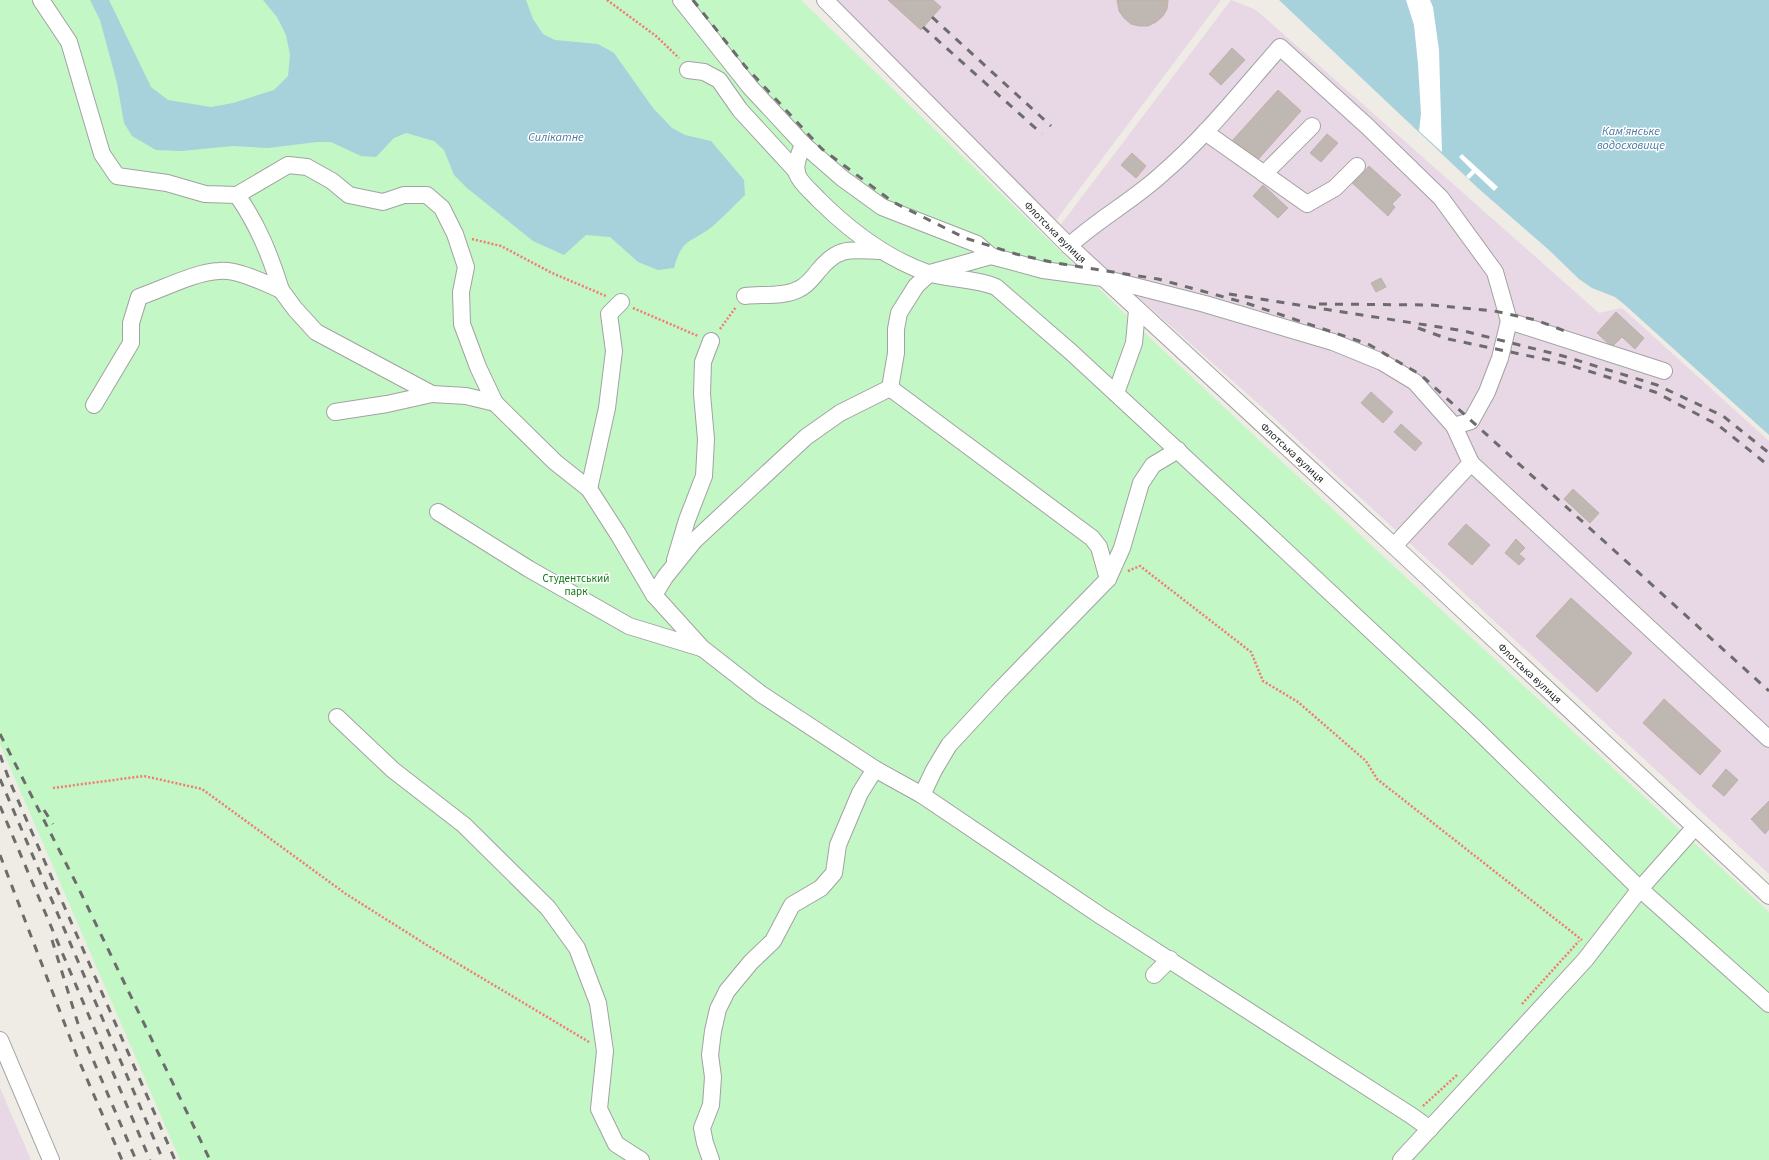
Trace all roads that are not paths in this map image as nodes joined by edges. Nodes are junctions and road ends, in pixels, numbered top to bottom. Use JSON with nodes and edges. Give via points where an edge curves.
{"nodes":[{"id":1,"x":41,"y":0,"type":"edge"},
{"id":2,"x":681,"y":0,"type":"edge"},
{"id":3,"x":825,"y":0,"type":"edge"},
{"id":4,"x":688,"y":70,"type":"road end"},
{"id":5,"x":1312,"y":126,"type":"dead end"},
{"id":6,"x":1204,"y":132,"type":"junction"},
{"id":7,"x":803,"y":144,"type":"junction"},
{"id":8,"x":1357,"y":166,"type":"dead end"},
{"id":9,"x":797,"y":172,"type":"junction"},
{"id":10,"x":1264,"y":174,"type":"junction"},
{"id":11,"x":237,"y":195,"type":"junction"},
{"id":12,"x":1069,"y":246,"type":"junction"},
{"id":13,"x":881,"y":251,"type":"junction"},
{"id":14,"x":991,"y":256,"type":"junction"},
{"id":15,"x":930,"y":273,"type":"junction"},
{"id":16,"x":1103,"y":278,"type":"junction"},
{"id":17,"x":281,"y":290,"type":"junction"},
{"id":18,"x":745,"y":296,"type":"dead end"},
{"id":19,"x":621,"y":302,"type":"dead end"},
{"id":20,"x":1137,"y":310,"type":"junction"},
{"id":21,"x":1509,"y":321,"type":"junction"},
{"id":22,"x":711,"y":341,"type":"dead end"},
{"id":23,"x":1664,"y":371,"type":"dead end"},
{"id":24,"x":890,"y":388,"type":"junction"},
{"id":25,"x":432,"y":394,"type":"junction"},
{"id":26,"x":1116,"y":394,"type":"junction"},
{"id":27,"x":495,"y":403,"type":"junction"},
{"id":28,"x":94,"y":405,"type":"dead end"},
{"id":29,"x":335,"y":412,"type":"dead end"},
{"id":30,"x":1454,"y":426,"type":"junction"},
{"id":31,"x":1178,"y":450,"type":"junction"},
{"id":32,"x":1471,"y":463,"type":"junction"},
{"id":33,"x":589,"y":489,"type":"junction"},
{"id":34,"x":438,"y":512,"type":"dead end"},
{"id":35,"x":1394,"y":546,"type":"junction"},
{"id":36,"x":673,"y":567,"type":"junction"},
{"id":37,"x":1108,"y":579,"type":"junction"},
{"id":38,"x":654,"y":595,"type":"junction"},
{"id":39,"x":702,"y":648,"type":"junction"},
{"id":40,"x":337,"y":716,"type":"dead end"},
{"id":41,"x":1769,"y":739,"type":"edge"},
{"id":42,"x":875,"y":769,"type":"junction"},
{"id":43,"x":922,"y":795,"type":"junction"},
{"id":44,"x":1695,"y":827,"type":"junction"},
{"id":45,"x":1640,"y":889,"type":"junction"},
{"id":46,"x":1769,"y":896,"type":"edge"},
{"id":47,"x":1170,"y":959,"type":"junction"},
{"id":48,"x":1154,"y":975,"type":"dead end"},
{"id":49,"x":1769,"y":1004,"type":"edge"},
{"id":50,"x":0,"y":1040,"type":"edge"},
{"id":51,"x":1430,"y":1129,"type":"junction"},
{"id":52,"x":51,"y":1160,"type":"edge"},
{"id":53,"x":641,"y":1160,"type":"edge"},
{"id":54,"x":711,"y":1160,"type":"edge"},
{"id":55,"x":1401,"y":1160,"type":"edge"}],
"edges":[{"from":1,"to":11,"type":"street","via":[[69,42],[102,154],[117,176],[167,183],[205,194]]},
{"from":2,"to":7,"type":"street","via":[[750,87]]},
{"from":3,"to":12,"type":"street","name":"Флотська вулиця"},
{"from":4,"to":9,"type":"street","via":[[704,72],[719,80],[740,110]]},
{"from":5,"to":10,"type":"street"},
{"from":6,"to":10,"type":"street"},
{"from":6,"to":12,"type":"street","via":[[1163,174]]},
{"from":6,"to":21,"type":"street","via":[[1280,47],[1368,126],[1441,198],[1495,272]]},
{"from":7,"to":9,"type":"street","via":[[797,161]]},
{"from":7,"to":14,"type":"street","via":[[842,178],[882,207],[977,244]]},
{"from":8,"to":10,"type":"street","via":[[1335,188],[1307,204]]},
{"from":9,"to":13,"type":"street","via":[[801,182],[829,210],[866,242]]},
{"from":11,"to":17,"type":"street","via":[[252,216]]},
{"from":11,"to":27,"type":"street","via":[[288,165],[307,167],[332,181],[349,195],[383,202],[404,195],[427,195],[442,208],[455,234],[466,267],[461,292],[462,324]]},
{"from":12,"to":16,"type":"street","name":"Флотська вулиця"},
{"from":13,"to":15,"type":"street","via":[[901,263]]},
{"from":13,"to":18,"type":"street","via":[[853,250],[836,254],[799,290],[784,294]]},
{"from":14,"to":15,"type":"street"},
{"from":14,"to":16,"type":"street","via":[[1043,270]]},
{"from":15,"to":24,"type":"street","via":[[916,286],[899,313]]},
{"from":15,"to":26,"type":"street","via":[[986,283],[996,288],[1072,352]]},
{"from":16,"to":20,"type":"street","name":"Флотська вулиця"},
{"from":16,"to":30,"type":"street","via":[[1258,319],[1334,342],[1382,362],[1415,382]]},
{"from":17,"to":25,"type":"street","via":[[295,310],[316,332]]},
{"from":17,"to":28,"type":"street","via":[[250,276],[220,270],[182,280],[139,297],[130,323],[131,343]]},
{"from":19,"to":33,"type":"street","via":[[609,314],[614,351],[607,408]]},
{"from":20,"to":26,"type":"street","via":[[1134,343]]},
{"from":20,"to":35,"type":"street","name":"Флотська вулиця"},
{"from":21,"to":23,"type":"street"},
{"from":21,"to":30,"type":"street","via":[[1500,358],[1487,392],[1471,421]]},
{"from":22,"to":36,"type":"street","via":[[703,362],[702,394],[706,439],[704,476]]},
{"from":24,"to":36,"type":"street","via":[[840,413],[806,437],[694,541]]},
{"from":24,"to":37,"type":"street","via":[[1092,538],[1100,547]]},
{"from":25,"to":27,"type":"street","via":[[466,396]]},
{"from":25,"to":29,"type":"street"},
{"from":26,"to":31,"type":"street"},
{"from":27,"to":33,"type":"street","via":[[555,462]]},
{"from":30,"to":32,"type":"street"},
{"from":31,"to":37,"type":"street","via":[[1153,466],[1141,483],[1122,548]]},
{"from":31,"to":45,"type":"street","via":[[1479,732]]},
{"from":32,"to":35,"type":"street"},
{"from":32,"to":41,"type":"street"},
{"from":33,"to":38,"type":"street"},
{"from":34,"to":39,"type":"street","via":[[528,569],[629,626]]},
{"from":35,"to":44,"type":"street","name":"Флотська вулиця"},
{"from":36,"to":38,"type":"street"},
{"from":37,"to":43,"type":"street","via":[[949,745]]},
{"from":38,"to":39,"type":"street"},
{"from":39,"to":42,"type":"street","via":[[761,694]]},
{"from":40,"to":53,"type":"street","via":[[393,770],[464,825],[548,908],[577,948],[598,1003],[605,1051],[599,1109],[616,1144]]},
{"from":42,"to":43,"type":"street"},
{"from":42,"to":54,"type":"street","via":[[860,793],[838,845],[834,873],[821,888],[792,905],[773,941],[750,962],[727,991],[718,1009],[712,1031],[710,1055],[711,1105],[702,1128]]},
{"from":43,"to":47,"type":"street","via":[[1101,916]]},
{"from":44,"to":45,"type":"street"},
{"from":44,"to":46,"type":"street","name":"Флотська вулиця"},
{"from":45,"to":49,"type":"street"},
{"from":45,"to":51,"type":"street","via":[[1594,949]]},
{"from":47,"to":48,"type":"street"},
{"from":47,"to":51,"type":"street"},
{"from":50,"to":52,"type":"street"},
{"from":51,"to":55,"type":"street"}]}
